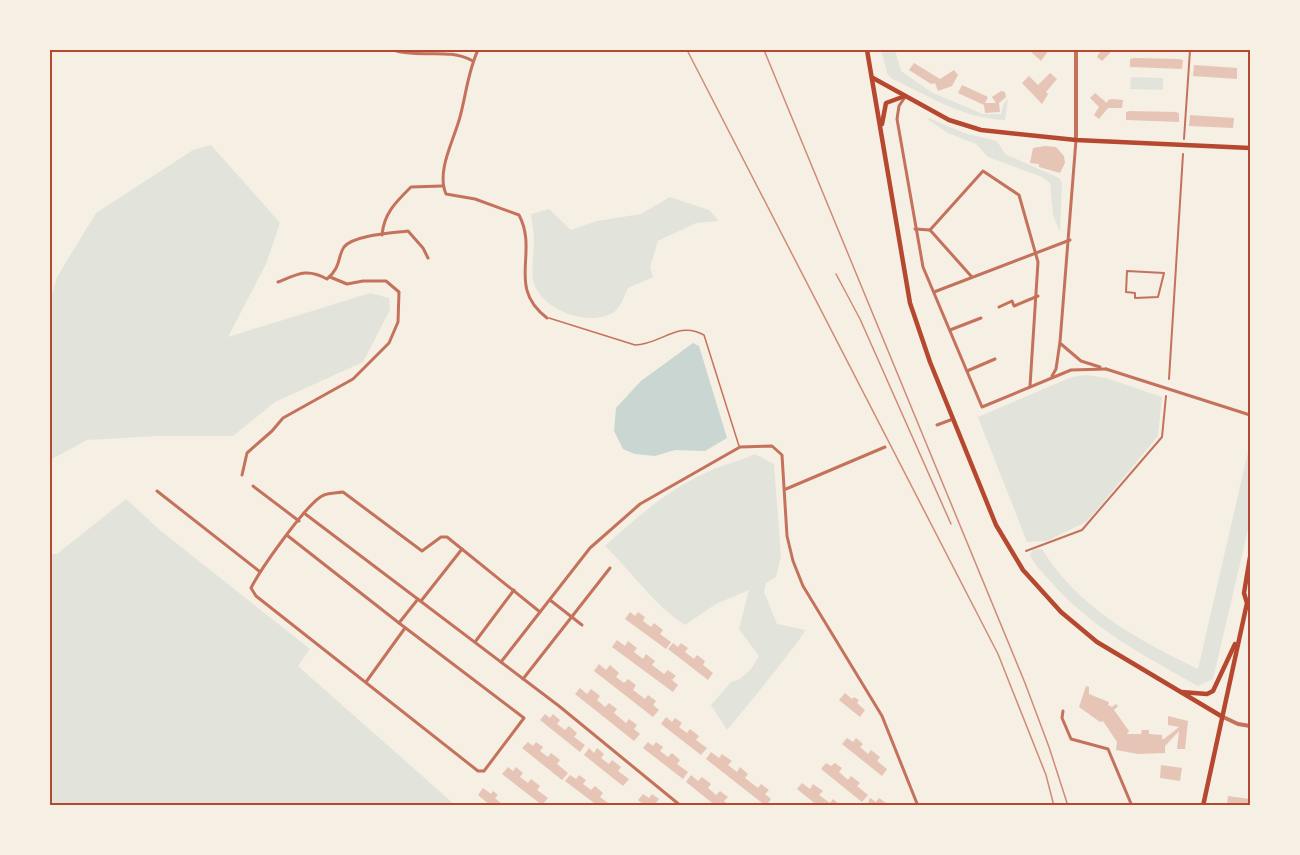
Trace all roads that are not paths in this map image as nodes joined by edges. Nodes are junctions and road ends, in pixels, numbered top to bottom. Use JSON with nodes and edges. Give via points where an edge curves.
{"nodes":[{"id":1,"x":393,"y":50,"type":"edge"},
{"id":2,"x":478,"y":50,"type":"edge"},
{"id":3,"x":867,"y":50,"type":"edge"},
{"id":4,"x":1076,"y":50,"type":"edge"},
{"id":5,"x":1190,"y":50,"type":"edge"},
{"id":6,"x":473,"y":62,"type":"junction"},
{"id":7,"x":873,"y":78,"type":"junction"},
{"id":8,"x":906,"y":96,"type":"junction"},
{"id":9,"x":881,"y":133,"type":"junction"},
{"id":10,"x":1184,"y":139,"type":"dead end"},
{"id":11,"x":1076,"y":140,"type":"junction"},
{"id":12,"x":1251,"y":148,"type":"edge"},
{"id":13,"x":1183,"y":154,"type":"dead end"},
{"id":14,"x":442,"y":186,"type":"junction"},
{"id":15,"x":915,"y":230,"type":"junction"},
{"id":16,"x":930,"y":230,"type":"junction"},
{"id":17,"x":382,"y":235,"type":"junction"},
{"id":18,"x":1070,"y":240,"type":"junction"},
{"id":19,"x":1035,"y":252,"type":"junction"},
{"id":20,"x":428,"y":258,"type":"dead end"},
{"id":21,"x":1127,"y":272,"type":"joint"},
{"id":22,"x":330,"y":277,"type":"junction"},
{"id":23,"x":971,"y":277,"type":"junction"},
{"id":24,"x":278,"y":282,"type":"dead end"},
{"id":25,"x":933,"y":292,"type":"junction"},
{"id":26,"x":1038,"y":296,"type":"junction"},
{"id":27,"x":999,"y":307,"type":"dead end"},
{"id":28,"x":548,"y":318,"type":"joint"},
{"id":29,"x":981,"y":318,"type":"dead end"},
{"id":30,"x":950,"y":330,"type":"junction"},
{"id":31,"x":1060,"y":342,"type":"junction"},
{"id":32,"x":1071,"y":355,"type":"junction"},
{"id":33,"x":1057,"y":358,"type":"junction"},
{"id":34,"x":995,"y":359,"type":"dead end"},
{"id":35,"x":1056,"y":364,"type":"junction"},
{"id":36,"x":1106,"y":369,"type":"junction"},
{"id":37,"x":967,"y":371,"type":"junction"},
{"id":38,"x":1070,"y":371,"type":"junction"},
{"id":39,"x":1051,"y":378,"type":"junction"},
{"id":40,"x":1169,"y":379,"type":"dead end"},
{"id":41,"x":1030,"y":386,"type":"junction"},
{"id":42,"x":1166,"y":396,"type":"dead end"},
{"id":43,"x":1251,"y":415,"type":"edge"},
{"id":44,"x":953,"y":419,"type":"junction"},
{"id":45,"x":937,"y":425,"type":"dead end"},
{"id":46,"x":740,"y":447,"type":"junction"},
{"id":47,"x":885,"y":447,"type":"dead end"},
{"id":48,"x":242,"y":475,"type":"dead end"},
{"id":49,"x":252,"y":486,"type":"dead end"},
{"id":50,"x":786,"y":489,"type":"junction"},
{"id":51,"x":157,"y":490,"type":"dead end"},
{"id":52,"x":304,"y":513,"type":"junction"},
{"id":53,"x":299,"y":521,"type":"junction"},
{"id":54,"x":288,"y":536,"type":"junction"},
{"id":55,"x":462,"y":549,"type":"junction"},
{"id":56,"x":1026,"y":551,"type":"dead end"},
{"id":57,"x":1251,"y":557,"type":"edge"},
{"id":58,"x":610,"y":568,"type":"dead end"},
{"id":59,"x":260,"y":571,"type":"junction"},
{"id":60,"x":514,"y":590,"type":"junction"},
{"id":61,"x":419,"y":600,"type":"junction"},
{"id":62,"x":550,"y":600,"type":"junction"},
{"id":63,"x":1249,"y":601,"type":"edge"},
{"id":64,"x":540,"y":612,"type":"junction"},
{"id":65,"x":572,"y":617,"type":"junction"},
{"id":66,"x":399,"y":623,"type":"junction"},
{"id":67,"x":582,"y":625,"type":"dead end"},
{"id":68,"x":405,"y":628,"type":"junction"},
{"id":69,"x":1239,"y":633,"type":"junction"},
{"id":70,"x":475,"y":642,"type":"junction"},
{"id":71,"x":501,"y":663,"type":"junction"},
{"id":72,"x":523,"y":679,"type":"junction"},
{"id":73,"x":366,"y":682,"type":"junction"},
{"id":74,"x":1179,"y":692,"type":"junction"},
{"id":75,"x":1063,"y":711,"type":"dead end"},
{"id":76,"x":1221,"y":717,"type":"junction"},
{"id":77,"x":1251,"y":726,"type":"edge"},
{"id":78,"x":681,"y":806,"type":"edge"},
{"id":79,"x":918,"y":806,"type":"edge"},
{"id":80,"x":1132,"y":806,"type":"edge"},
{"id":81,"x":1203,"y":806,"type":"edge"}],
"edges":[{"from":1,"to":6,"type":"street","via":[[420,55],[452,53]]},
{"from":2,"to":6,"type":"street"},
{"from":3,"to":7,"type":"main road"},
{"from":4,"to":11,"type":"street"},
{"from":5,"to":10,"type":"street"},
{"from":6,"to":14,"type":"street"},
{"from":7,"to":8,"type":"main road"},
{"from":7,"to":9,"type":"main road"},
{"from":8,"to":9,"type":"main road","via":[[886,103]]},
{"from":8,"to":11,"type":"main road","via":[[950,120],[981,130]]},
{"from":8,"to":15,"type":"street","via":[[897,119]]},
{"from":9,"to":44,"type":"main road","via":[[907,292]]},
{"from":11,"to":12,"type":"main road"},
{"from":11,"to":18,"type":"street"},
{"from":13,"to":40,"type":"street"},
{"from":14,"to":17,"type":"street","via":[[411,187],[383,220]]},
{"from":14,"to":28,"type":"street","via":[[446,194],[519,215],[525,227],[526,291],[536,309]]},
{"from":15,"to":16,"type":"street"},
{"from":15,"to":25,"type":"street"},
{"from":16,"to":19,"type":"street","via":[[983,171],[1019,195]]},
{"from":16,"to":23,"type":"street"},
{"from":17,"to":20,"type":"street","via":[[408,231]]},
{"from":17,"to":22,"type":"street","via":[[353,239],[343,248],[341,263]]},
{"from":18,"to":19,"type":"street"},
{"from":18,"to":31,"type":"street"},
{"from":19,"to":23,"type":"street"},
{"from":19,"to":26,"type":"street"},
{"from":21,"to":21,"type":"street","via":[[1126,292],[1135,293],[1135,298],[1158,297],[1164,273]]},
{"from":22,"to":24,"type":"street","via":[[314,272]]},
{"from":22,"to":48,"type":"street","via":[[347,284],[386,281],[399,292],[398,322],[389,343],[353,379],[283,418],[248,453]]},
{"from":23,"to":25,"type":"street"},
{"from":25,"to":30,"type":"street"},
{"from":26,"to":27,"type":"street","via":[[1014,306],[1012,302]]},
{"from":26,"to":41,"type":"street"},
{"from":28,"to":46,"type":"lane","via":[[635,345],[683,330],[704,335]]},
{"from":29,"to":30,"type":"street"},
{"from":30,"to":37,"type":"street"},
{"from":31,"to":32,"type":"street"},
{"from":31,"to":33,"type":"street"},
{"from":32,"to":33,"type":"street","via":[[1063,353]]},
{"from":32,"to":36,"type":"street"},
{"from":32,"to":38,"type":"street","via":[[1075,362]]},
{"from":33,"to":35,"type":"street"},
{"from":34,"to":37,"type":"street"},
{"from":35,"to":38,"type":"street","via":[[1062,371]]},
{"from":35,"to":39,"type":"street"},
{"from":36,"to":38,"type":"street"},
{"from":36,"to":43,"type":"street"},
{"from":37,"to":41,"type":"street","via":[[982,407]]},
{"from":38,"to":39,"type":"street"},
{"from":39,"to":41,"type":"street"},
{"from":42,"to":56,"type":"street","via":[[1162,437],[1083,530]]},
{"from":44,"to":45,"type":"street"},
{"from":44,"to":74,"type":"main road","via":[[996,525],[1023,570],[1061,612],[1097,642]]},
{"from":46,"to":50,"type":"street","via":[[772,446],[782,455]]},
{"from":46,"to":62,"type":"street","via":[[640,504],[590,548]]},
{"from":47,"to":50,"type":"street"},
{"from":49,"to":53,"type":"street"},
{"from":50,"to":79,"type":"street","via":[[787,536],[803,586],[882,716]]},
{"from":51,"to":59,"type":"street"},
{"from":52,"to":53,"type":"street"},
{"from":52,"to":55,"type":"street","via":[[324,495],[343,492],[422,551],[441,537]]},
{"from":52,"to":61,"type":"street"},
{"from":53,"to":54,"type":"street"},
{"from":54,"to":59,"type":"street"},
{"from":54,"to":66,"type":"street"},
{"from":55,"to":60,"type":"street"},
{"from":55,"to":61,"type":"street"},
{"from":57,"to":63,"type":"main road","via":[[1244,593]]},
{"from":58,"to":65,"type":"street"},
{"from":59,"to":73,"type":"street","via":[[250,588],[256,596]]},
{"from":60,"to":64,"type":"street"},
{"from":60,"to":70,"type":"street"},
{"from":61,"to":66,"type":"street"},
{"from":61,"to":70,"type":"street"},
{"from":62,"to":64,"type":"street"},
{"from":62,"to":65,"type":"street"},
{"from":63,"to":69,"type":"main road"},
{"from":64,"to":71,"type":"street"},
{"from":65,"to":67,"type":"street"},
{"from":65,"to":72,"type":"street"},
{"from":66,"to":68,"type":"street"},
{"from":68,"to":73,"type":"street"},
{"from":68,"to":73,"type":"street","via":[[524,718],[484,771],[478,771]]},
{"from":69,"to":74,"type":"main road","via":[[1213,692]]},
{"from":69,"to":76,"type":"main road"},
{"from":70,"to":71,"type":"street"},
{"from":71,"to":72,"type":"street"},
{"from":72,"to":78,"type":"street"},
{"from":74,"to":76,"type":"main road"},
{"from":75,"to":80,"type":"street","via":[[1071,739],[1108,749]]},
{"from":76,"to":77,"type":"street"},
{"from":76,"to":81,"type":"main road"}]}
